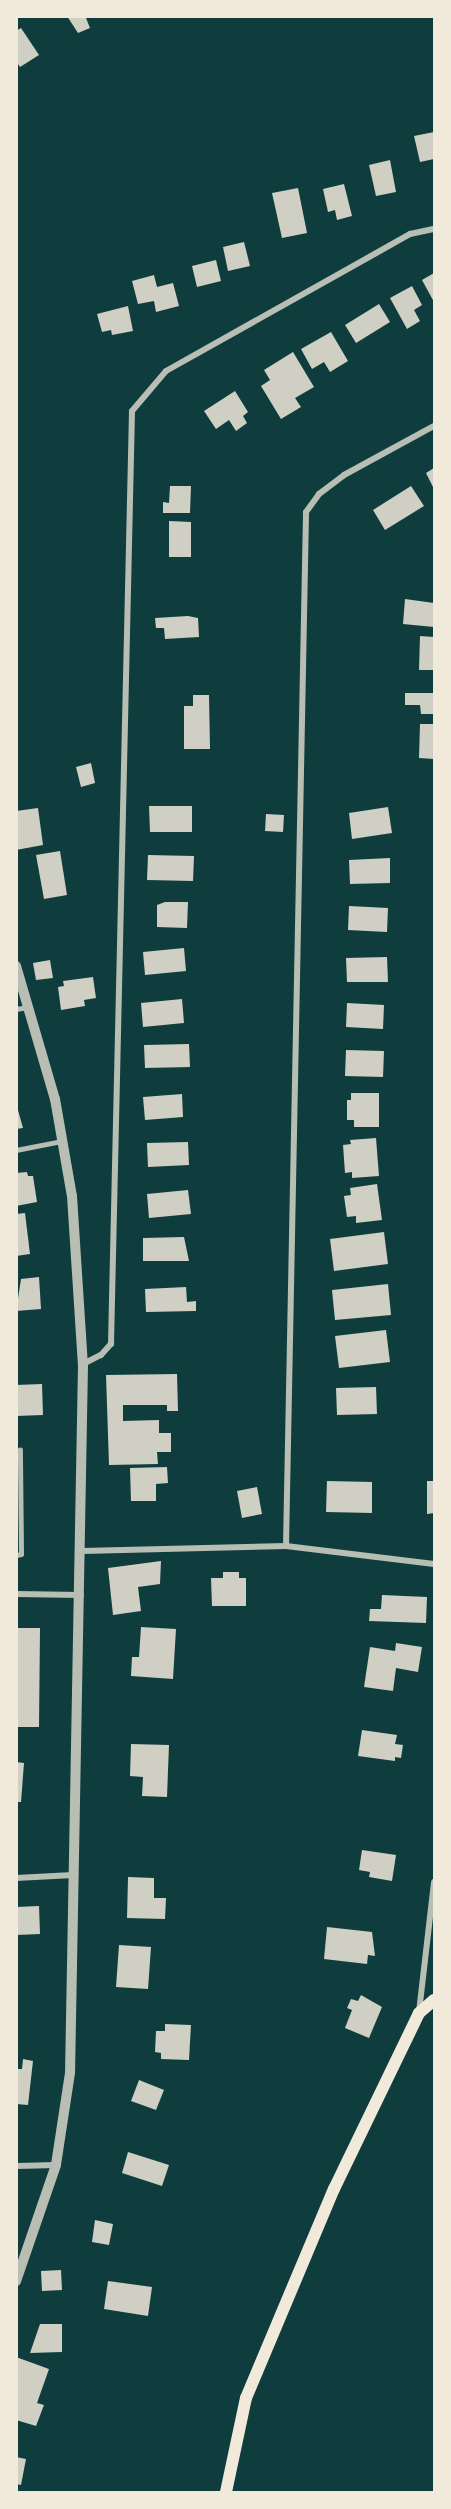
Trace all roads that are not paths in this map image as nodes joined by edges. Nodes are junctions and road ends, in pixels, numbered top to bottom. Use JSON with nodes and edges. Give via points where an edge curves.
{"nodes":[{"id":1,"x":435,"y":229,"type":"edge"},
{"id":2,"x":435,"y":426,"type":"edge"},
{"id":3,"x":16,"y":966,"type":"edge"},
{"id":4,"x":28,"y":1007,"type":"junction"},
{"id":5,"x":16,"y":1009,"type":"edge"},
{"id":6,"x":62,"y":1141,"type":"junction"},
{"id":7,"x":16,"y":1150,"type":"edge"},
{"id":8,"x":83,"y":1365,"type":"junction"},
{"id":9,"x":20,"y":1450,"type":"dead end"},
{"id":10,"x":286,"y":1546,"type":"junction"},
{"id":11,"x":82,"y":1551,"type":"junction"},
{"id":12,"x":16,"y":1555,"type":"edge"},
{"id":13,"x":435,"y":1564,"type":"edge"},
{"id":14,"x":16,"y":1594,"type":"edge"},
{"id":15,"x":81,"y":1595,"type":"junction"},
{"id":16,"x":74,"y":1875,"type":"junction"},
{"id":17,"x":16,"y":1878,"type":"edge"},
{"id":18,"x":435,"y":1882,"type":"edge"},
{"id":19,"x":435,"y":2000,"type":"edge"},
{"id":20,"x":419,"y":2013,"type":"junction"},
{"id":21,"x":56,"y":2165,"type":"junction"},
{"id":22,"x":16,"y":2166,"type":"edge"},
{"id":23,"x":16,"y":2281,"type":"edge"},
{"id":24,"x":226,"y":2493,"type":"edge"}],
"edges":[{"from":1,"to":8,"type":"street","via":[[410,234],[166,371],[132,411],[111,1344]]},
{"from":2,"to":10,"type":"street","via":[[344,475],[319,494],[306,512]]},
{"from":3,"to":4,"type":"street"},
{"from":4,"to":5,"type":"lane"},
{"from":4,"to":6,"type":"street","via":[[55,1099]]},
{"from":6,"to":7,"type":"lane"},
{"from":6,"to":8,"type":"street","via":[[72,1196]]},
{"from":8,"to":11,"type":"street"},
{"from":9,"to":12,"type":"lane","via":[[21,1554]]},
{"from":10,"to":11,"type":"street"},
{"from":10,"to":13,"type":"street"},
{"from":11,"to":15,"type":"street"},
{"from":14,"to":15,"type":"street"},
{"from":15,"to":16,"type":"street"},
{"from":16,"to":17,"type":"street"},
{"from":16,"to":21,"type":"street","via":[[70,2073]]},
{"from":18,"to":20,"type":"street"},
{"from":19,"to":20,"type":"main road"},
{"from":20,"to":24,"type":"main road","via":[[334,2189],[246,2398]]},
{"from":21,"to":22,"type":"street"},
{"from":21,"to":23,"type":"street"}]}
